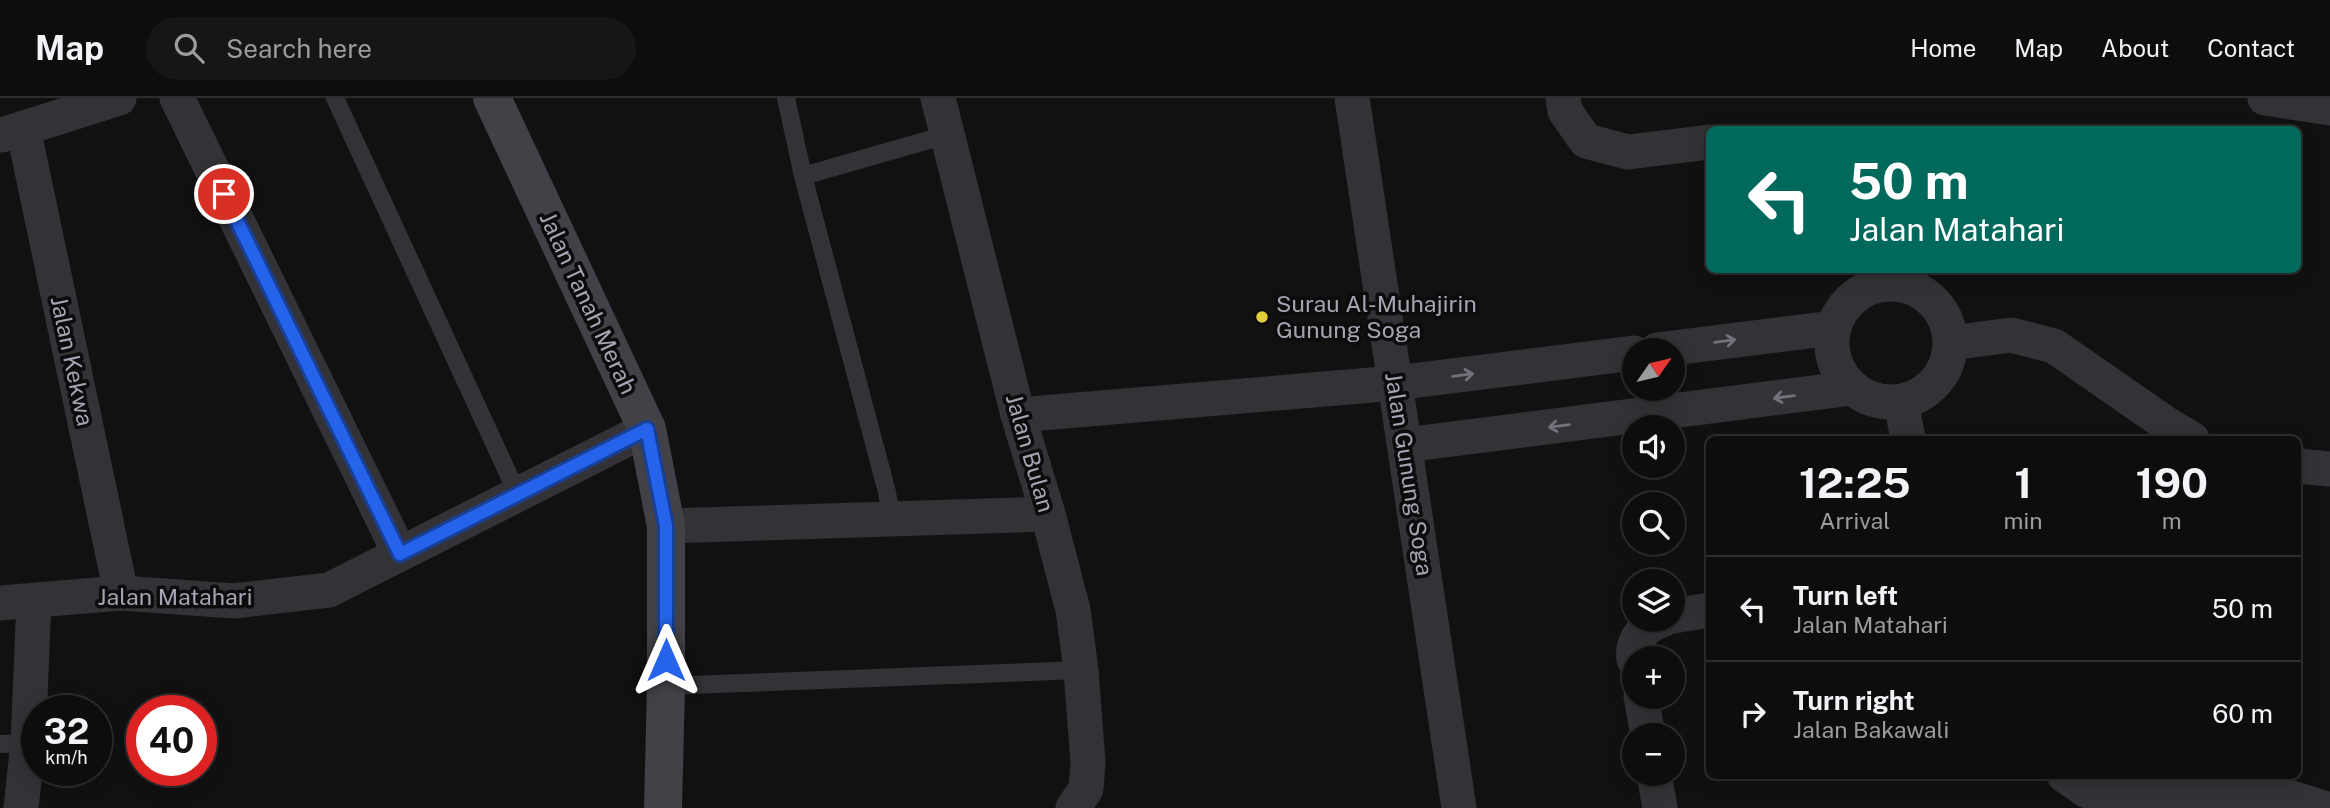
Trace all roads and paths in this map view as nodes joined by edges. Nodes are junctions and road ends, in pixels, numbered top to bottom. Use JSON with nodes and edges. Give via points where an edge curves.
{"nodes":[{"id":1,"x":119,"y":98,"type":"edge"},
{"id":2,"x":177,"y":98,"type":"edge"},
{"id":3,"x":335,"y":98,"type":"edge"},
{"id":4,"x":492,"y":98,"type":"edge"},
{"id":5,"x":786,"y":98,"type":"edge"},
{"id":6,"x":938,"y":98,"type":"edge"},
{"id":7,"x":1352,"y":98,"type":"edge"},
{"id":8,"x":1563,"y":98,"type":"edge"},
{"id":9,"x":2265,"y":98,"type":"edge"},
{"id":10,"x":2330,"y":108,"type":"edge"},
{"id":11,"x":12,"y":132,"type":"edge"},
{"id":12,"x":946,"y":135,"type":"junction"},
{"id":13,"x":1706,"y":142,"type":"edge"},
{"id":14,"x":803,"y":176,"type":"junction"},
{"id":15,"x":1886,"y":277,"type":"edge"},
{"id":16,"x":1833,"y":328,"type":"junction"},
{"id":17,"x":1951,"y":343,"type":"junction"},
{"id":18,"x":1685,"y":346,"type":"edge"},
{"id":19,"x":1622,"y":355,"type":"edge"},
{"id":20,"x":1395,"y":383,"type":"junction"},
{"id":21,"x":1852,"y":388,"type":"junction"},
{"id":22,"x":1901,"y":402,"type":"junction"},
{"id":23,"x":1018,"y":415,"type":"junction"},
{"id":24,"x":647,"y":429,"type":"junction"},
{"id":25,"x":1907,"y":436,"type":"edge"},
{"id":26,"x":2187,"y":436,"type":"edge"},
{"id":27,"x":1405,"y":445,"type":"junction"},
{"id":28,"x":2301,"y":466,"type":"edge"},
{"id":29,"x":2330,"y":469,"type":"edge"},
{"id":30,"x":518,"y":495,"type":"junction"},
{"id":31,"x":1048,"y":514,"type":"junction"},
{"id":32,"x":891,"y":519,"type":"junction"},
{"id":33,"x":666,"y":526,"type":"junction"},
{"id":34,"x":400,"y":554,"type":"junction"},
{"id":35,"x":121,"y":593,"type":"junction"},
{"id":36,"x":34,"y":601,"type":"junction"},
{"id":37,"x":0,"y":603,"type":"edge"},
{"id":38,"x":1706,"y":611,"type":"edge"},
{"id":39,"x":1685,"y":614,"type":"edge"},
{"id":40,"x":1082,"y":670,"type":"junction"},
{"id":41,"x":666,"y":686,"type":"junction"},
{"id":42,"x":14,"y":743,"type":"edge"},
{"id":43,"x":1656,"y":786,"type":"edge"},
{"id":44,"x":2080,"y":791,"type":"edge"},
{"id":45,"x":1086,"y":803,"type":"edge"},
{"id":46,"x":21,"y":808,"type":"edge"},
{"id":47,"x":663,"y":808,"type":"edge"},
{"id":48,"x":1459,"y":808,"type":"edge"},
{"id":49,"x":1660,"y":808,"type":"edge"},
{"id":50,"x":2324,"y":808,"type":"edge"}],
"edges":[{"from":1,"to":11,"type":"street"},
{"from":2,"to":34,"type":"street"},
{"from":3,"to":30,"type":"lane"},
{"from":4,"to":24,"type":"street","name":"Jalan Tanah Merah"},
{"from":5,"to":14,"type":"lane"},
{"from":6,"to":12,"type":"street","name":"Jalan Bulan"},
{"from":7,"to":20,"type":"street","name":"Jalan Gunung Soga"},
{"from":8,"to":13,"type":"street","via":[[1565,111],[1586,141],[1628,152]]},
{"from":9,"to":10,"type":"street"},
{"from":11,"to":35,"type":"street","name":"Jalan Kekwa"},
{"from":12,"to":14,"type":"lane"},
{"from":12,"to":23,"type":"street","name":"Jalan Bulan"},
{"from":14,"to":32,"type":"lane"},
{"from":15,"to":16,"type":"street","via":[[1854,296]]},
{"from":15,"to":17,"type":"street","via":[[1924,294],[1938,307]]},
{"from":18,"to":16,"type":"street","one_way":true},
{"from":16,"to":21,"type":"street","via":[[1834,360]]},
{"from":17,"to":22,"type":"street","via":[[1942,375],[1931,388]]},
{"from":17,"to":26,"type":"street","via":[[2011,335],[2053,346]]},
{"from":20,"to":19,"type":"street","one_way":true},
{"from":20,"to":23,"type":"street"},
{"from":20,"to":27,"type":"street","name":"Jalan Gunung Soga"},
{"from":21,"to":22,"type":"street","via":[[1883,403]]},
{"from":21,"to":27,"type":"street","one_way":true},
{"from":22,"to":25,"type":"street"},
{"from":23,"to":31,"type":"street","name":"Jalan Bulan"},
{"from":24,"to":30,"type":"street","name":"Jalan Matahari"},
{"from":24,"to":33,"type":"street","name":"Jalan Tanah Merah"},
{"from":27,"to":48,"type":"street","name":"Jalan Gunung Soga"},
{"from":28,"to":29,"type":"street"},
{"from":30,"to":34,"type":"street","name":"Jalan Matahari"},
{"from":31,"to":32,"type":"street"},
{"from":31,"to":40,"type":"street","name":"Jalan Bulan","via":[[1073,610]]},
{"from":32,"to":33,"type":"street"},
{"from":33,"to":41,"type":"street","name":"Jalan Tanah Merah"},
{"from":34,"to":35,"type":"street","name":"Jalan Matahari","via":[[329,590],[234,601]]},
{"from":35,"to":36,"type":"street","name":"Jalan Matahari"},
{"from":36,"to":37,"type":"street","name":"Jalan Matahari"},
{"from":36,"to":42,"type":"street"},
{"from":38,"to":39,"type":"street"},
{"from":40,"to":41,"type":"lane"},
{"from":40,"to":45,"type":"street","name":"Jalan Bulan"},
{"from":41,"to":47,"type":"street","name":"Jalan Tanah Merah"},
{"from":42,"to":46,"type":"street"},
{"from":43,"to":49,"type":"street"},
{"from":44,"to":50,"type":"street","via":[[2288,797]]}]}
